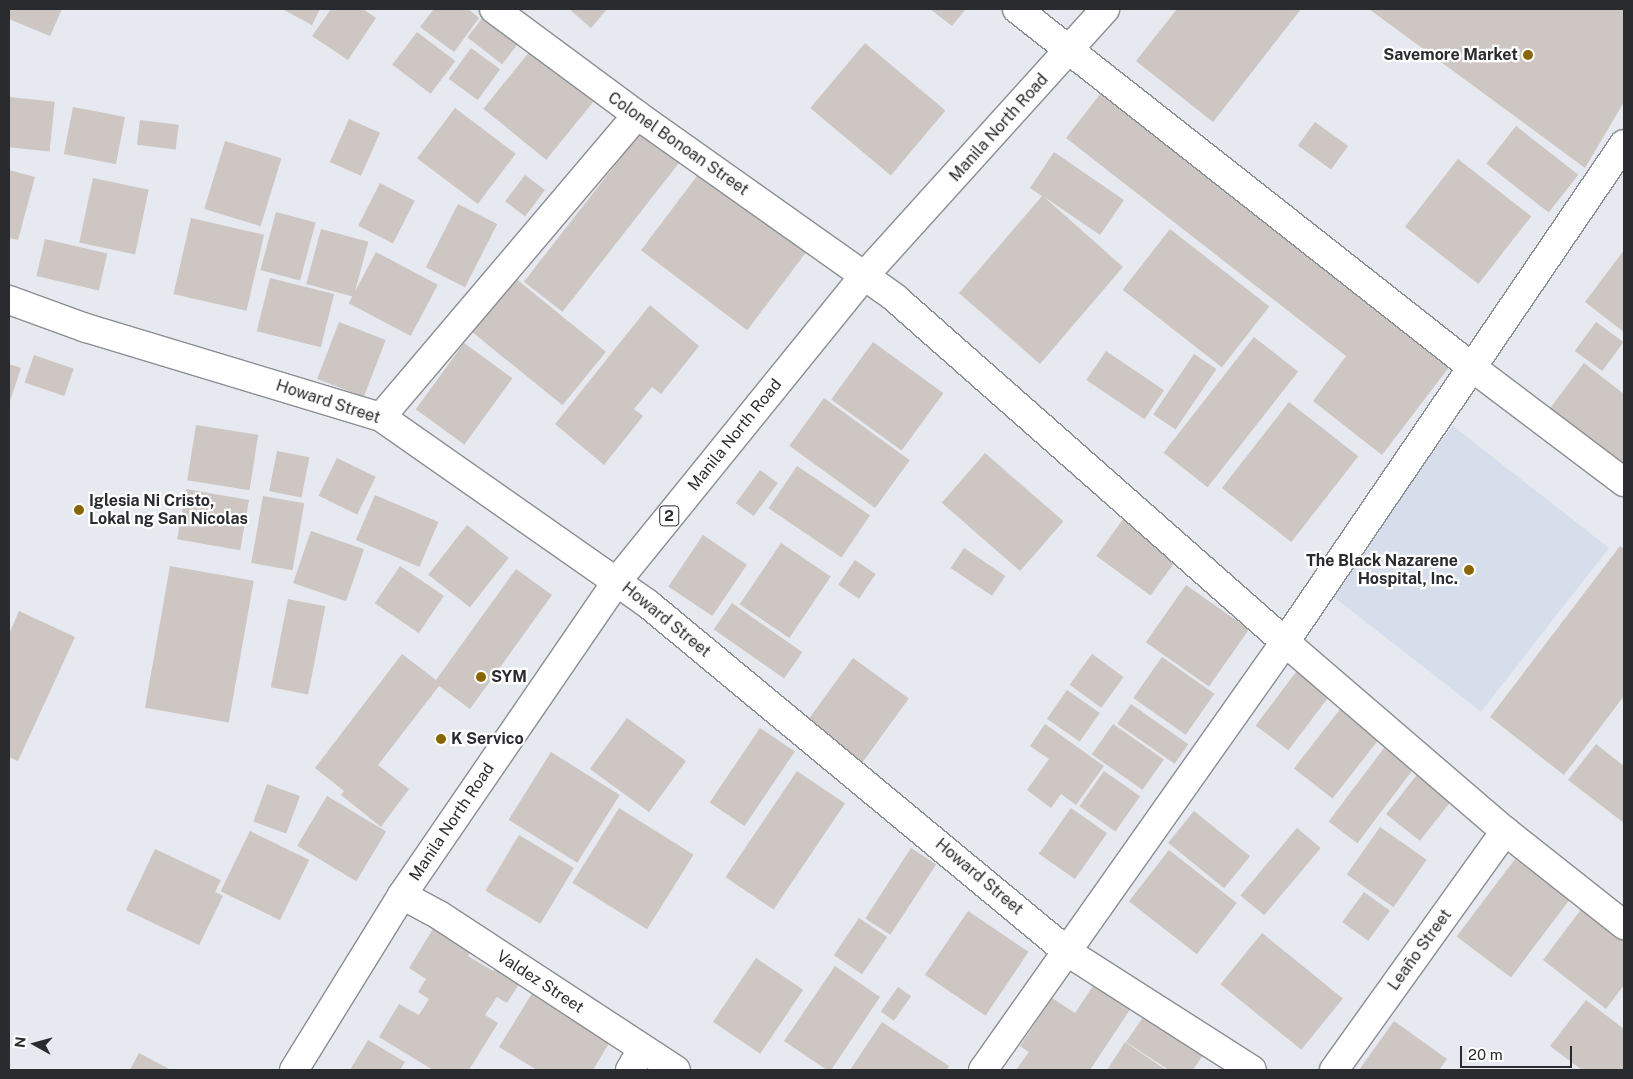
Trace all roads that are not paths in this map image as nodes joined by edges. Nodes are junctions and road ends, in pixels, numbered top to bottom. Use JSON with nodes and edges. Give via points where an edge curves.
{"nodes":[{"id":1,"x":494,"y":9,"type":"edge"},
{"id":2,"x":1017,"y":9,"type":"edge"},
{"id":3,"x":1106,"y":9,"type":"edge"},
{"id":4,"x":1071,"y":49,"type":"junction"},
{"id":5,"x":637,"y":115,"type":"junction"},
{"id":6,"x":1624,"y":144,"type":"edge"},
{"id":7,"x":865,"y":275,"type":"junction"},
{"id":8,"x":9,"y":300,"type":"edge"},
{"id":9,"x":1473,"y":368,"type":"junction"},
{"id":10,"x":381,"y":417,"type":"junction"},
{"id":11,"x":1624,"y":482,"type":"edge"},
{"id":12,"x":617,"y":581,"type":"junction"},
{"id":13,"x":1286,"y":642,"type":"junction"},
{"id":14,"x":1505,"y":830,"type":"junction"},
{"id":15,"x":402,"y":895,"type":"junction"},
{"id":16,"x":1624,"y":925,"type":"edge"},
{"id":17,"x":1070,"y":952,"type":"junction"},
{"id":18,"x":636,"y":1060,"type":"edge"},
{"id":19,"x":294,"y":1070,"type":"edge"},
{"id":20,"x":676,"y":1070,"type":"edge"},
{"id":21,"x":984,"y":1070,"type":"edge"},
{"id":22,"x":1252,"y":1070,"type":"edge"},
{"id":23,"x":1334,"y":1070,"type":"edge"}],
"edges":[{"from":1,"to":5,"type":"main road","name":"Colonel Bonoan Street"},
{"from":2,"to":4,"type":"main road"},
{"from":3,"to":4,"type":"main road","name":"Manila North Road","number":"2"},
{"from":4,"to":7,"type":"main road","name":"Manila North Road","number":"2"},
{"from":4,"to":9,"type":"main road"},
{"from":5,"to":7,"type":"main road","name":"Colonel Bonoan Street"},
{"from":5,"to":10,"type":"main road"},
{"from":6,"to":9,"type":"main road"},
{"from":7,"to":12,"type":"main road","name":"Manila North Road","number":"2"},
{"from":7,"to":13,"type":"main road","name":"Colonel Bonoan Street"},
{"from":8,"to":10,"type":"main road","name":"Howard Street","via":[[96,330]]},
{"from":9,"to":11,"type":"main road"},
{"from":9,"to":13,"type":"main road"},
{"from":10,"to":12,"type":"main road","name":"Howard Street"},
{"from":12,"to":15,"type":"main road","name":"Manila North Road","number":"2"},
{"from":12,"to":17,"type":"main road","name":"Howard Street"},
{"from":13,"to":14,"type":"main road","name":"Colonel Bonoan Street"},
{"from":13,"to":17,"type":"main road"},
{"from":14,"to":16,"type":"main road","name":"Colonel Bonoan Street"},
{"from":14,"to":23,"type":"main road","name":"Leaño Street"},
{"from":15,"to":18,"type":"main road","name":"Valdez Street","via":[[439,915]]},
{"from":15,"to":19,"type":"main road","name":"Manila North Road","number":"2"},
{"from":17,"to":21,"type":"main road"},
{"from":17,"to":22,"type":"main road","name":"Howard Street"},
{"from":18,"to":20,"type":"main road","name":"Valdez Street"}]}
